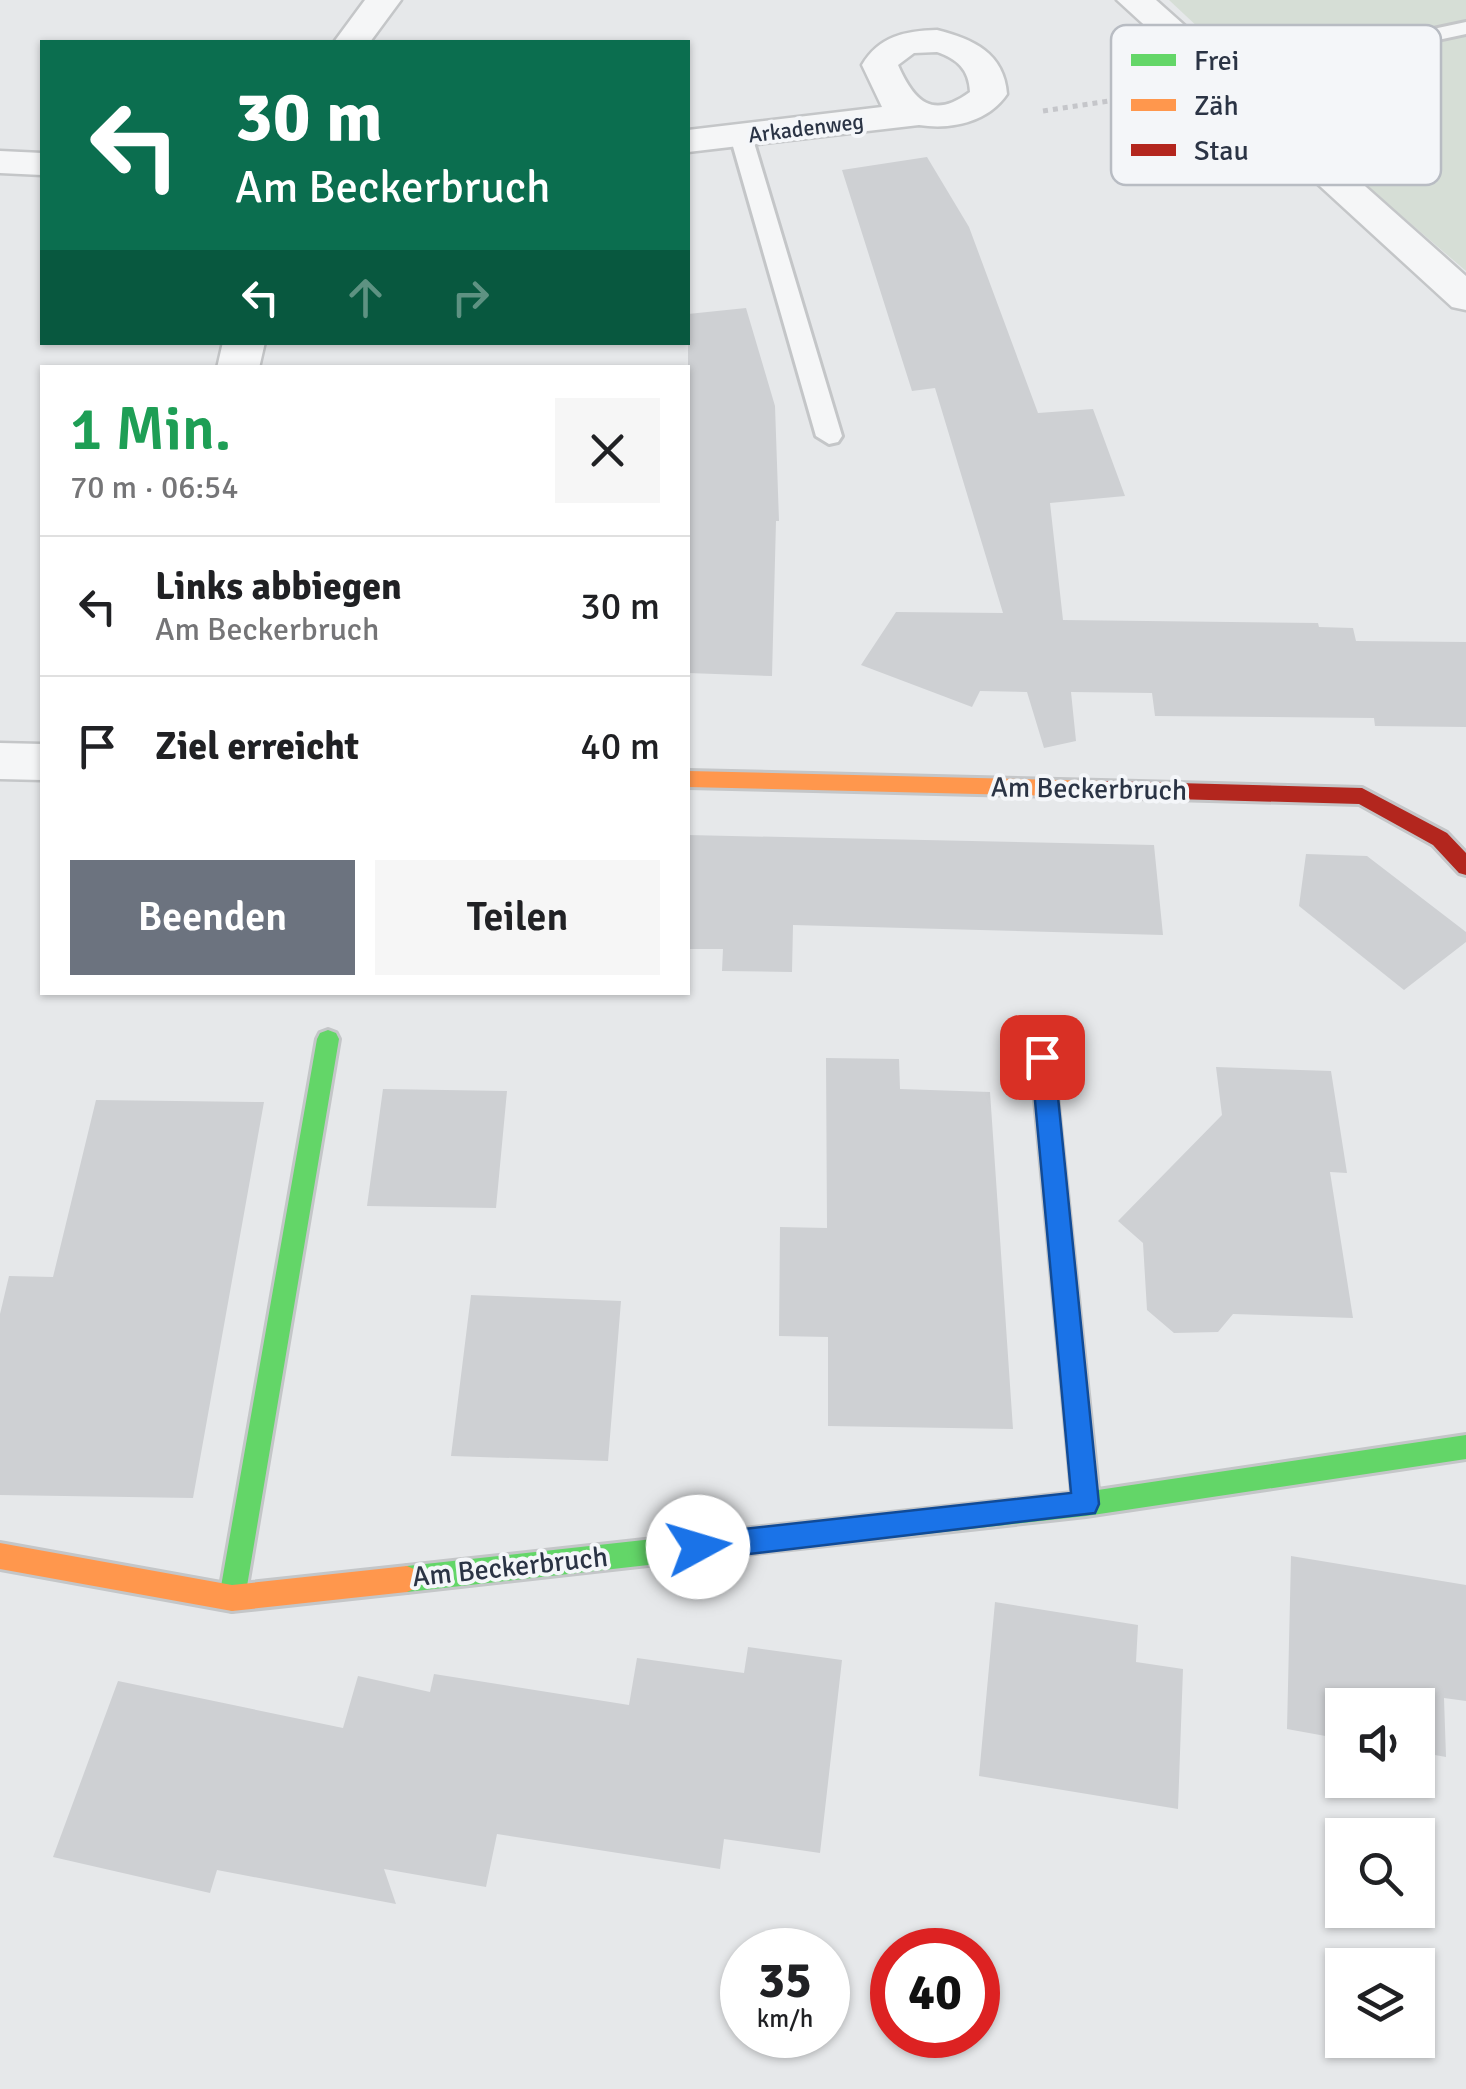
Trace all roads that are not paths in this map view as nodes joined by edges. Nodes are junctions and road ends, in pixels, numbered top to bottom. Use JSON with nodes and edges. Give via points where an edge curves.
{"nodes":[{"id":1,"x":383,"y":0,"type":"edge"},
{"id":2,"x":1136,"y":0,"type":"edge"},
{"id":3,"x":1163,"y":25,"type":"edge"},
{"id":4,"x":1466,"y":28,"type":"edge"},
{"id":5,"x":1441,"y":33,"type":"edge"},
{"id":6,"x":353,"y":40,"type":"edge"},
{"id":7,"x":925,"y":113,"type":"junction"},
{"id":8,"x":740,"y":136,"type":"junction"},
{"id":9,"x":690,"y":141,"type":"edge"},
{"id":10,"x":0,"y":162,"type":"edge"},
{"id":11,"x":40,"y":164,"type":"edge"},
{"id":12,"x":1340,"y":185,"type":"edge"},
{"id":13,"x":1466,"y":298,"type":"edge"},
{"id":14,"x":828,"y":436,"type":"dead end"},
{"id":15,"x":0,"y":761,"type":"edge"},
{"id":16,"x":40,"y":762,"type":"edge"},
{"id":17,"x":690,"y":779,"type":"edge"},
{"id":18,"x":1466,"y":867,"type":"edge"},
{"id":19,"x":328,"y":1039,"type":"dead end"},
{"id":20,"x":1042,"y":1057,"type":"dead end"},
{"id":21,"x":1466,"y":1447,"type":"edge"},
{"id":22,"x":1086,"y":1504,"type":"junction"},
{"id":23,"x":0,"y":1556,"type":"edge"},
{"id":24,"x":232,"y":1598,"type":"junction"}],
"edges":[{"from":1,"to":6,"type":"street"},
{"from":2,"to":3,"type":"street"},
{"from":4,"to":5,"type":"lane"},
{"from":7,"to":7,"type":"street","name":"Arkadenweg","via":[[898,102],[880,65],[884,56],[905,44],[936,41],[966,50],[989,85],[983,102],[958,113]]},
{"from":7,"to":8,"type":"street","name":"Arkadenweg"},
{"from":8,"to":9,"type":"street","name":"Arkadenweg"},
{"from":8,"to":14,"type":"lane"},
{"from":10,"to":11,"type":"street"},
{"from":12,"to":13,"type":"street"},
{"from":15,"to":16,"type":"street"},
{"from":17,"to":18,"type":"street","name":"Am Beckerbruch","via":[[1362,796],[1440,839]]},
{"from":19,"to":24,"type":"street"},
{"from":20,"to":22,"type":"street"},
{"from":21,"to":22,"type":"street","name":"Am Beckerbruch"},
{"from":22,"to":24,"type":"street","name":"Am Beckerbruch"},
{"from":23,"to":24,"type":"street","name":"Am Beckerbruch"}]}
